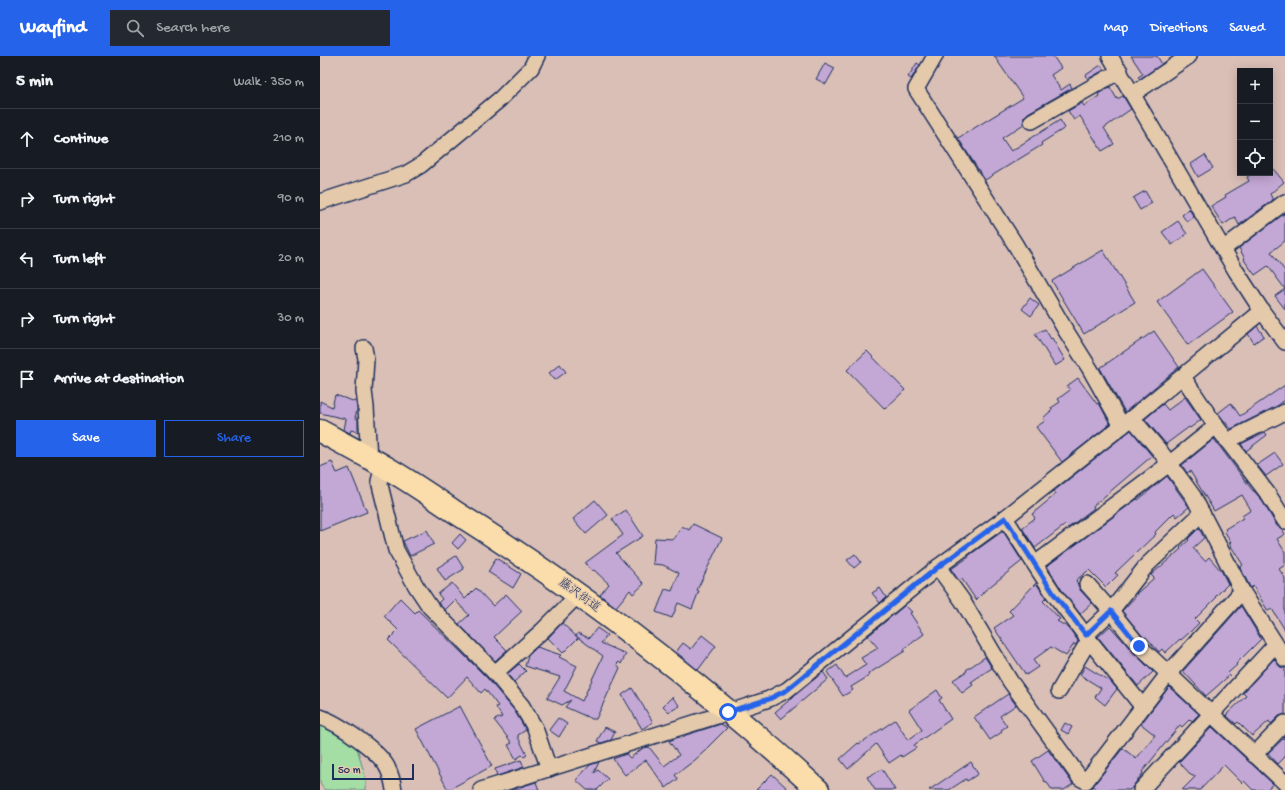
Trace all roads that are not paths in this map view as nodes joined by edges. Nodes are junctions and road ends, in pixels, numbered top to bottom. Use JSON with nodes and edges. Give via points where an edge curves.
{"nodes":[{"id":1,"x":537,"y":56,"type":"edge"},
{"id":2,"x":935,"y":56,"type":"edge"},
{"id":3,"x":1110,"y":56,"type":"edge"},
{"id":4,"x":1189,"y":56,"type":"edge"},
{"id":5,"x":1120,"y":71,"type":"junction"},
{"id":6,"x":1132,"y":94,"type":"junction"},
{"id":7,"x":1032,"y":121,"type":"dead end"},
{"id":8,"x":320,"y":202,"type":"edge"},
{"id":9,"x":1285,"y":202,"type":"edge"},
{"id":10,"x":1223,"y":249,"type":"junction"},
{"id":11,"x":1262,"y":311,"type":"junction"},
{"id":12,"x":1285,"y":342,"type":"edge"},
{"id":13,"x":364,"y":348,"type":"dead end"},
{"id":14,"x":1183,"y":377,"type":"junction"},
{"id":15,"x":1285,"y":412,"type":"edge"},
{"id":16,"x":1127,"y":422,"type":"junction"},
{"id":17,"x":1216,"y":426,"type":"junction"},
{"id":18,"x":320,"y":431,"type":"edge"},
{"id":19,"x":1235,"y":437,"type":"dead end"},
{"id":20,"x":376,"y":462,"type":"junction"},
{"id":21,"x":1169,"y":464,"type":"junction"},
{"id":22,"x":1202,"y":512,"type":"junction"},
{"id":23,"x":1005,"y":518,"type":"junction"},
{"id":24,"x":1285,"y":521,"type":"edge"},
{"id":25,"x":1035,"y":564,"type":"junction"},
{"id":26,"x":938,"y":567,"type":"junction"},
{"id":27,"x":1087,"y":584,"type":"dead end"},
{"id":28,"x":1242,"y":591,"type":"junction"},
{"id":29,"x":578,"y":595,"type":"junction"},
{"id":30,"x":1111,"y":611,"type":"junction"},
{"id":31,"x":1087,"y":638,"type":"junction"},
{"id":32,"x":1275,"y":645,"type":"junction"},
{"id":33,"x":1285,"y":659,"type":"edge"},
{"id":34,"x":495,"y":673,"type":"junction"},
{"id":35,"x":1168,"y":674,"type":"junction"},
{"id":36,"x":1059,"y":691,"type":"dead end"},
{"id":37,"x":1142,"y":706,"type":"junction"},
{"id":38,"x":728,"y":712,"type":"junction"},
{"id":39,"x":1212,"y":714,"type":"junction"},
{"id":40,"x":320,"y":718,"type":"edge"},
{"id":41,"x":1285,"y":723,"type":"edge"},
{"id":42,"x":1254,"y":755,"type":"junction"},
{"id":43,"x":549,"y":769,"type":"junction"},
{"id":44,"x":801,"y":782,"type":"edge"},
{"id":45,"x":1285,"y":783,"type":"edge"},
{"id":46,"x":500,"y":787,"type":"edge"},
{"id":47,"x":1148,"y":787,"type":"edge"},
{"id":48,"x":394,"y":790,"type":"edge"},
{"id":49,"x":481,"y":790,"type":"edge"},
{"id":50,"x":818,"y":790,"type":"edge"}],
"edges":[{"from":1,"to":8,"type":"street","via":[[531,68],[500,99],[420,165],[406,174]]},
{"from":2,"to":16,"type":"street","via":[[916,89],[1015,244],[1090,369]]},
{"from":3,"to":5,"type":"street"},
{"from":4,"to":6,"type":"street"},
{"from":5,"to":6,"type":"street"},
{"from":5,"to":7,"type":"street"},
{"from":6,"to":10,"type":"street"},
{"from":9,"to":10,"type":"street"},
{"from":10,"to":11,"type":"street"},
{"from":11,"to":12,"type":"street"},
{"from":11,"to":14,"type":"street"},
{"from":13,"to":20,"type":"street","via":[[364,391]]},
{"from":14,"to":16,"type":"street"},
{"from":14,"to":17,"type":"street"},
{"from":15,"to":19,"type":"street"},
{"from":16,"to":21,"type":"street"},
{"from":16,"to":23,"type":"street"},
{"from":17,"to":21,"type":"street"},
{"from":17,"to":24,"type":"street","via":[[1268,494]]},
{"from":18,"to":20,"type":"highway","name":"藤沢街道"},
{"from":20,"to":29,"type":"highway","name":"藤沢街道","via":[[504,542]]},
{"from":20,"to":34,"type":"street","via":[[396,550],[416,586],[430,607]]},
{"from":21,"to":22,"type":"street"},
{"from":21,"to":25,"type":"street"},
{"from":22,"to":28,"type":"street"},
{"from":22,"to":30,"type":"street","via":[[1147,565]]},
{"from":23,"to":25,"type":"street"},
{"from":23,"to":26,"type":"street"},
{"from":25,"to":31,"type":"street"},
{"from":26,"to":37,"type":"street","via":[[962,600],[1010,681],[1080,778],[1086,781]]},
{"from":26,"to":38,"type":"street","via":[[787,690],[769,699]]},
{"from":27,"to":30,"type":"street"},
{"from":28,"to":32,"type":"street"},
{"from":28,"to":35,"type":"street"},
{"from":29,"to":34,"type":"street"},
{"from":29,"to":38,"type":"highway","name":"藤沢街道","via":[[661,657]]},
{"from":30,"to":31,"type":"street"},
{"from":30,"to":35,"type":"street","via":[[1139,646]]},
{"from":31,"to":36,"type":"street"},
{"from":31,"to":37,"type":"street"},
{"from":32,"to":33,"type":"street"},
{"from":32,"to":39,"type":"street"},
{"from":34,"to":43,"type":"street","via":[[522,706],[535,728]]},
{"from":35,"to":37,"type":"street"},
{"from":35,"to":39,"type":"street"},
{"from":38,"to":43,"type":"street"},
{"from":38,"to":44,"type":"highway","name":"藤沢街道"},
{"from":39,"to":42,"type":"street"},
{"from":39,"to":47,"type":"street"},
{"from":40,"to":48,"type":"street","via":[[329,720],[376,754],[388,768]]},
{"from":41,"to":42,"type":"street"},
{"from":42,"to":45,"type":"street"},
{"from":43,"to":46,"type":"street"},
{"from":44,"to":50,"type":"highway","name":"藤沢街道"},
{"from":46,"to":49,"type":"street"}]}
